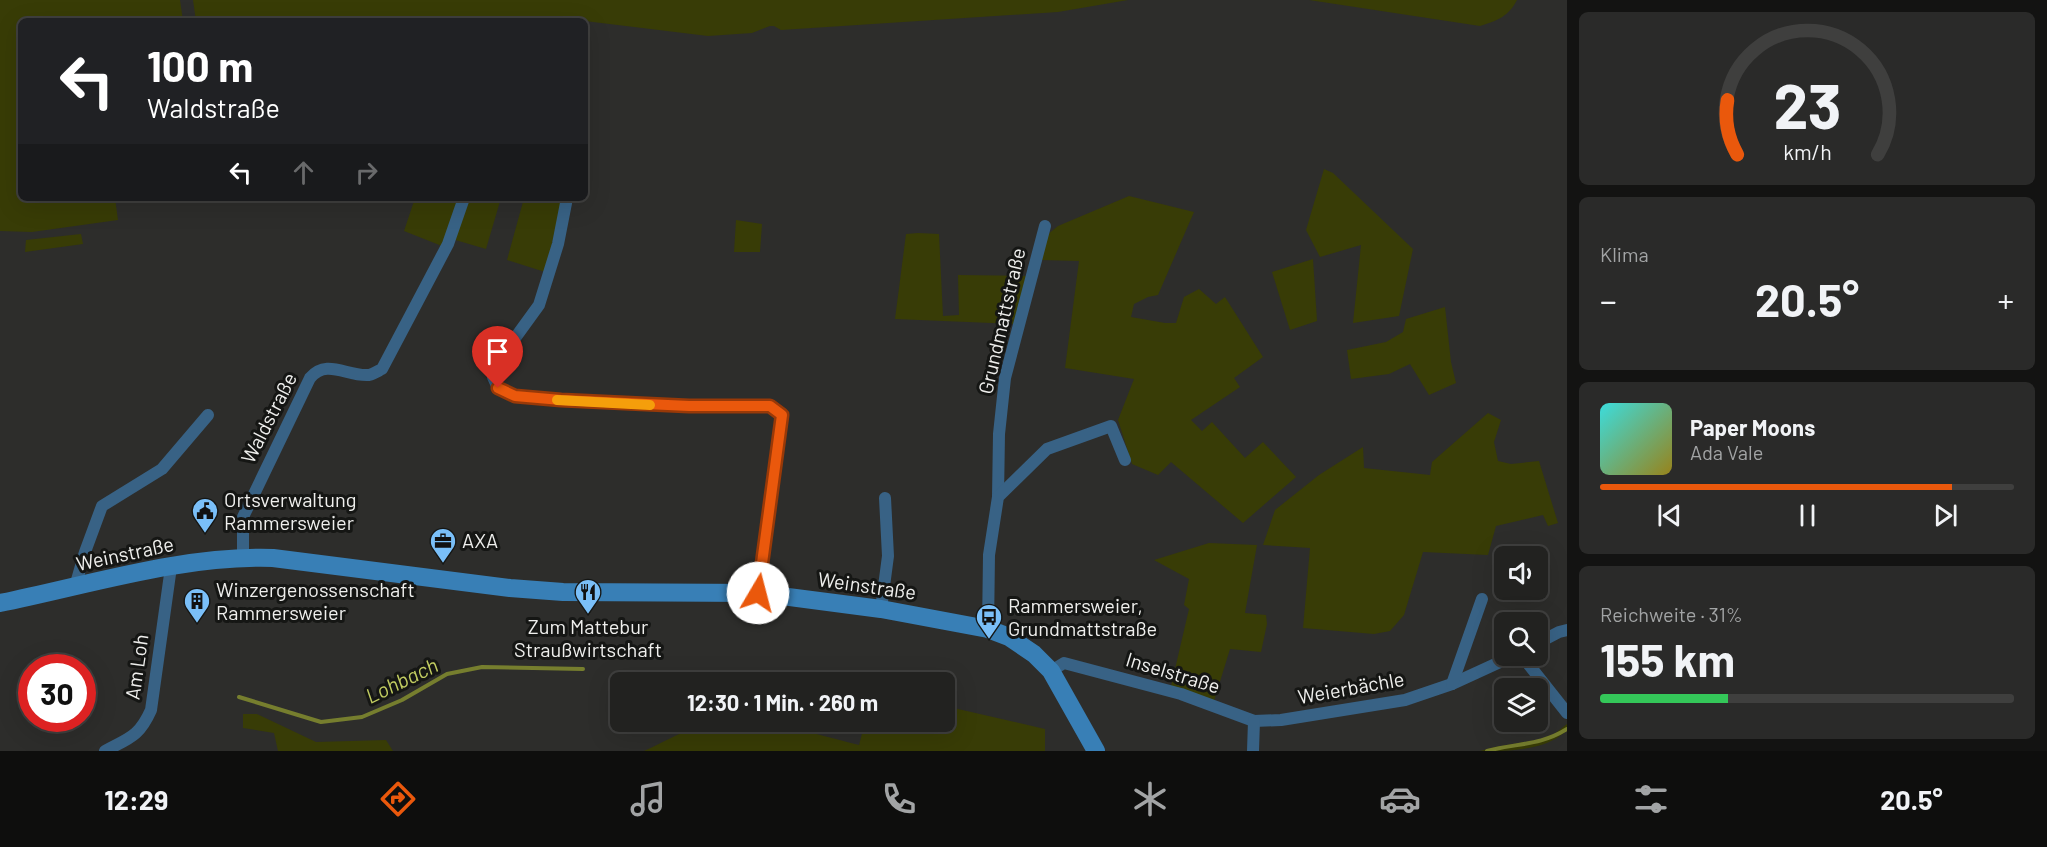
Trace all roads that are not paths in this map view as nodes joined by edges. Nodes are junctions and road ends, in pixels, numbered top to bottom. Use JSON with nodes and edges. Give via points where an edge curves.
{"nodes":[{"id":1,"x":463,"y":201,"type":"edge"},
{"id":2,"x":566,"y":201,"type":"edge"},
{"id":3,"x":1044,"y":226,"type":"dead end"},
{"id":4,"x":208,"y":415,"type":"dead end"},
{"id":5,"x":1125,"y":460,"type":"dead end"},
{"id":6,"x":998,"y":497,"type":"junction"},
{"id":7,"x":885,"y":498,"type":"dead end"},
{"id":8,"x":243,"y":557,"type":"junction"},
{"id":9,"x":171,"y":567,"type":"junction"},
{"id":10,"x":75,"y":587,"type":"junction"},
{"id":11,"x":758,"y":593,"type":"junction"},
{"id":12,"x":1482,"y":599,"type":"dead end"},
{"id":13,"x":0,"y":603,"type":"edge"},
{"id":14,"x":881,"y":609,"type":"junction"},
{"id":15,"x":988,"y":629,"type":"junction"},
{"id":16,"x":1567,"y":630,"type":"edge"},
{"id":17,"x":1548,"y":638,"type":"edge"},
{"id":18,"x":1494,"y":664,"type":"edge"},
{"id":19,"x":1530,"y":666,"type":"edge"},
{"id":20,"x":1051,"y":671,"type":"junction"},
{"id":21,"x":1452,"y":684,"type":"junction"},
{"id":22,"x":1567,"y":713,"type":"edge"},
{"id":23,"x":1254,"y":721,"type":"junction"},
{"id":24,"x":105,"y":751,"type":"edge"},
{"id":25,"x":1096,"y":751,"type":"edge"},
{"id":26,"x":1253,"y":751,"type":"edge"}],
"edges":[{"from":1,"to":8,"type":"street","name":"Waldstraße","via":[[448,244],[382,369],[369,375],[329,368],[316,370],[310,378],[243,517]]},
{"from":2,"to":11,"type":"street","via":[[539,305],[497,363],[493,377],[498,388],[515,396],[561,400],[770,406],[782,415]]},
{"from":3,"to":6,"type":"street","name":"Grundmattstraße","via":[[1005,378]]},
{"from":4,"to":10,"type":"street","via":[[162,469],[102,506]]},
{"from":5,"to":6,"type":"street","via":[[1111,426],[1047,449]]},
{"from":6,"to":15,"type":"street","name":"Grundmattstraße","via":[[989,555]]},
{"from":7,"to":14,"type":"street","via":[[888,556]]},
{"from":8,"to":9,"type":"street","name":"Weinstraße"},
{"from":8,"to":11,"type":"street","name":"Weinstraße","via":[[563,592]]},
{"from":9,"to":10,"type":"street","name":"Weinstraße"},
{"from":9,"to":24,"type":"street","name":"Am Loh","via":[[151,710],[143,727],[132,737]]},
{"from":10,"to":13,"type":"street","name":"Weinstraße"},
{"from":11,"to":14,"type":"street","name":"Weinstraße"},
{"from":12,"to":21,"type":"street"},
{"from":14,"to":15,"type":"street","name":"Weinstraße"},
{"from":15,"to":20,"type":"street","name":"Weinstraße","via":[[1034,654]]},
{"from":16,"to":17,"type":"street"},
{"from":18,"to":21,"type":"street","name":"Weierbächle"},
{"from":19,"to":22,"type":"street"},
{"from":20,"to":23,"type":"street","name":"Inselstraße","via":[[1064,663],[1084,667],[1180,694]]},
{"from":20,"to":25,"type":"street","name":"Weinstraße"},
{"from":21,"to":23,"type":"street","name":"Weierbächle","via":[[1405,700]]},
{"from":23,"to":26,"type":"street"}]}
